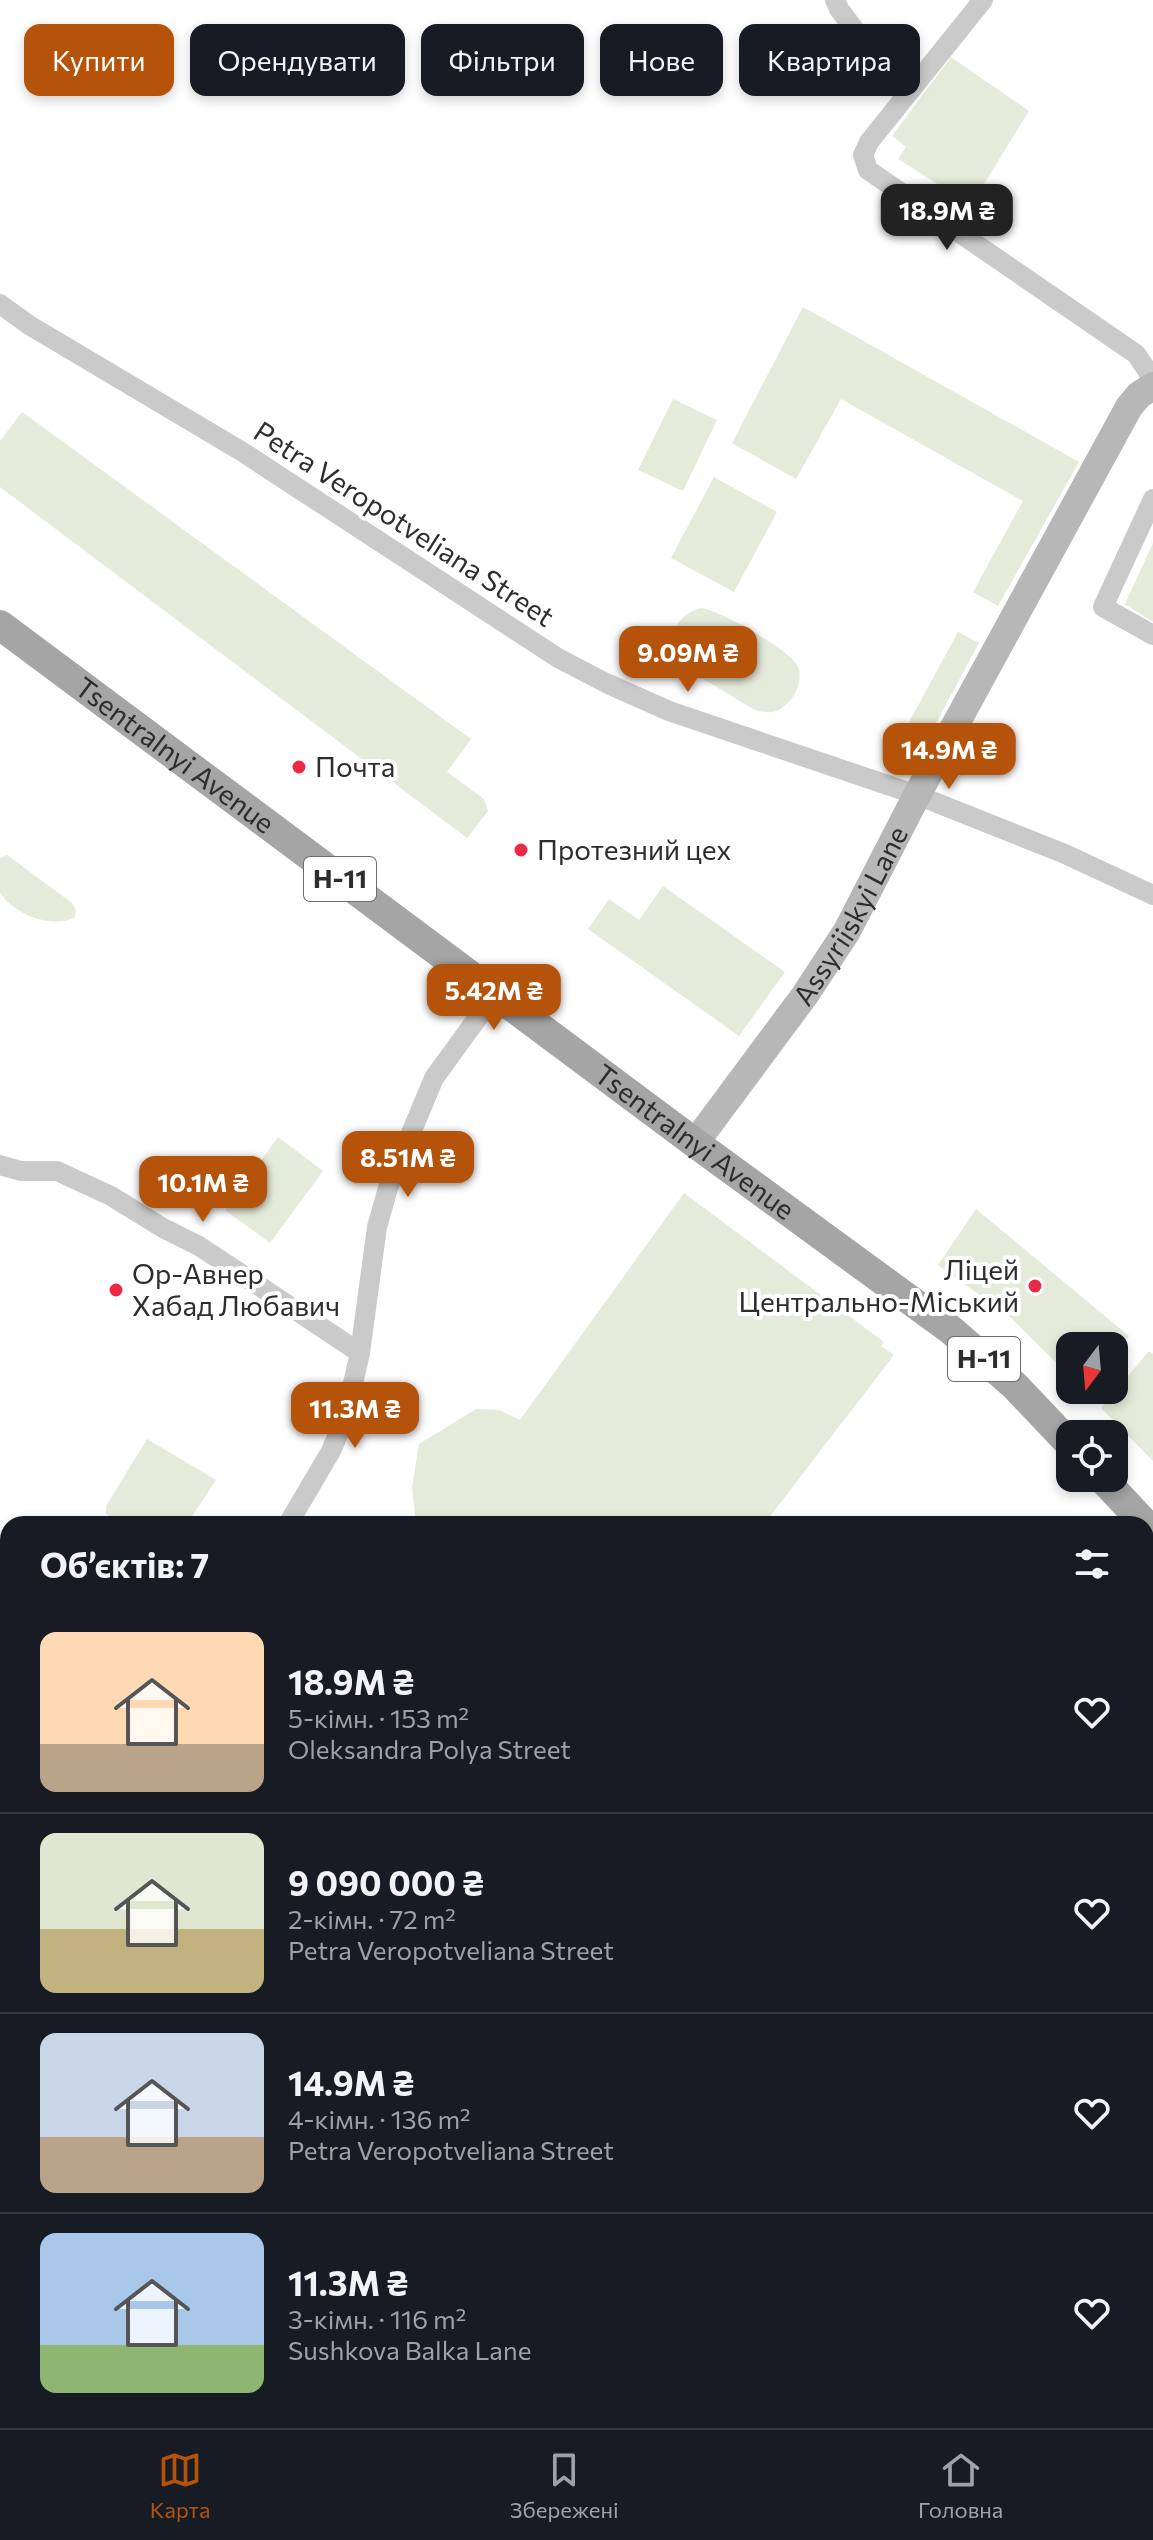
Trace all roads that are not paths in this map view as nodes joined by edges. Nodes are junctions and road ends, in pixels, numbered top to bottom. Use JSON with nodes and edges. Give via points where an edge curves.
{"nodes":[{"id":1,"x":835,"y":0,"type":"edge"},
{"id":2,"x":983,"y":0,"type":"edge"},
{"id":3,"x":850,"y":24,"type":"edge"},
{"id":4,"x":920,"y":76,"type":"edge"},
{"id":5,"x":903,"y":96,"type":"edge"},
{"id":6,"x":0,"y":304,"type":"edge"},
{"id":7,"x":1153,"y":379,"type":"edge"},
{"id":8,"x":1153,"y":386,"type":"edge"},
{"id":9,"x":1153,"y":499,"type":"edge"},
{"id":10,"x":0,"y":625,"type":"edge"},
{"id":11,"x":1153,"y":635,"type":"edge"},
{"id":12,"x":917,"y":795,"type":"junction"},
{"id":13,"x":1153,"y":895,"type":"edge"},
{"id":14,"x":495,"y":994,"type":"junction"},
{"id":15,"x":695,"y":1143,"type":"junction"},
{"id":16,"x":0,"y":1165,"type":"edge"},
{"id":17,"x":360,"y":1353,"type":"junction"},
{"id":18,"x":1056,"y":1429,"type":"edge"},
{"id":19,"x":1115,"y":1492,"type":"edge"},
{"id":20,"x":293,"y":1516,"type":"edge"},
{"id":21,"x":1138,"y":1516,"type":"edge"}],
"edges":[{"from":1,"to":3,"type":"street"},
{"from":2,"to":4,"type":"street"},
{"from":5,"to":7,"type":"street","via":[[865,149],[868,170],[1136,354]]},
{"from":6,"to":12,"type":"street","name":"Petra Veropotveliana Street","via":[[241,451],[558,658],[669,711]]},
{"from":8,"to":12,"type":"street","name":"Assyriiskyi Lane","via":[[1129,407]]},
{"from":9,"to":11,"type":"street","via":[[1103,607]]},
{"from":10,"to":14,"type":"main road","name":"Tsentralnyi Avenue","number":"Н-11"},
{"from":12,"to":13,"type":"street","name":"Petra Veropotveliana Street"},
{"from":12,"to":15,"type":"street","name":"Assyriiskyi Lane","via":[[847,931]]},
{"from":14,"to":15,"type":"main road","name":"Tsentralnyi Avenue","number":"Н-11"},
{"from":14,"to":17,"type":"street","via":[[434,1078],[388,1188],[372,1253]]},
{"from":15,"to":18,"type":"main road","name":"Tsentralnyi Avenue","number":"Н-11","via":[[951,1330]]},
{"from":16,"to":17,"type":"street","via":[[57,1171],[111,1196],[199,1246]]},
{"from":17,"to":20,"type":"street","via":[[341,1429]]},
{"from":19,"to":21,"type":"main road"}]}
